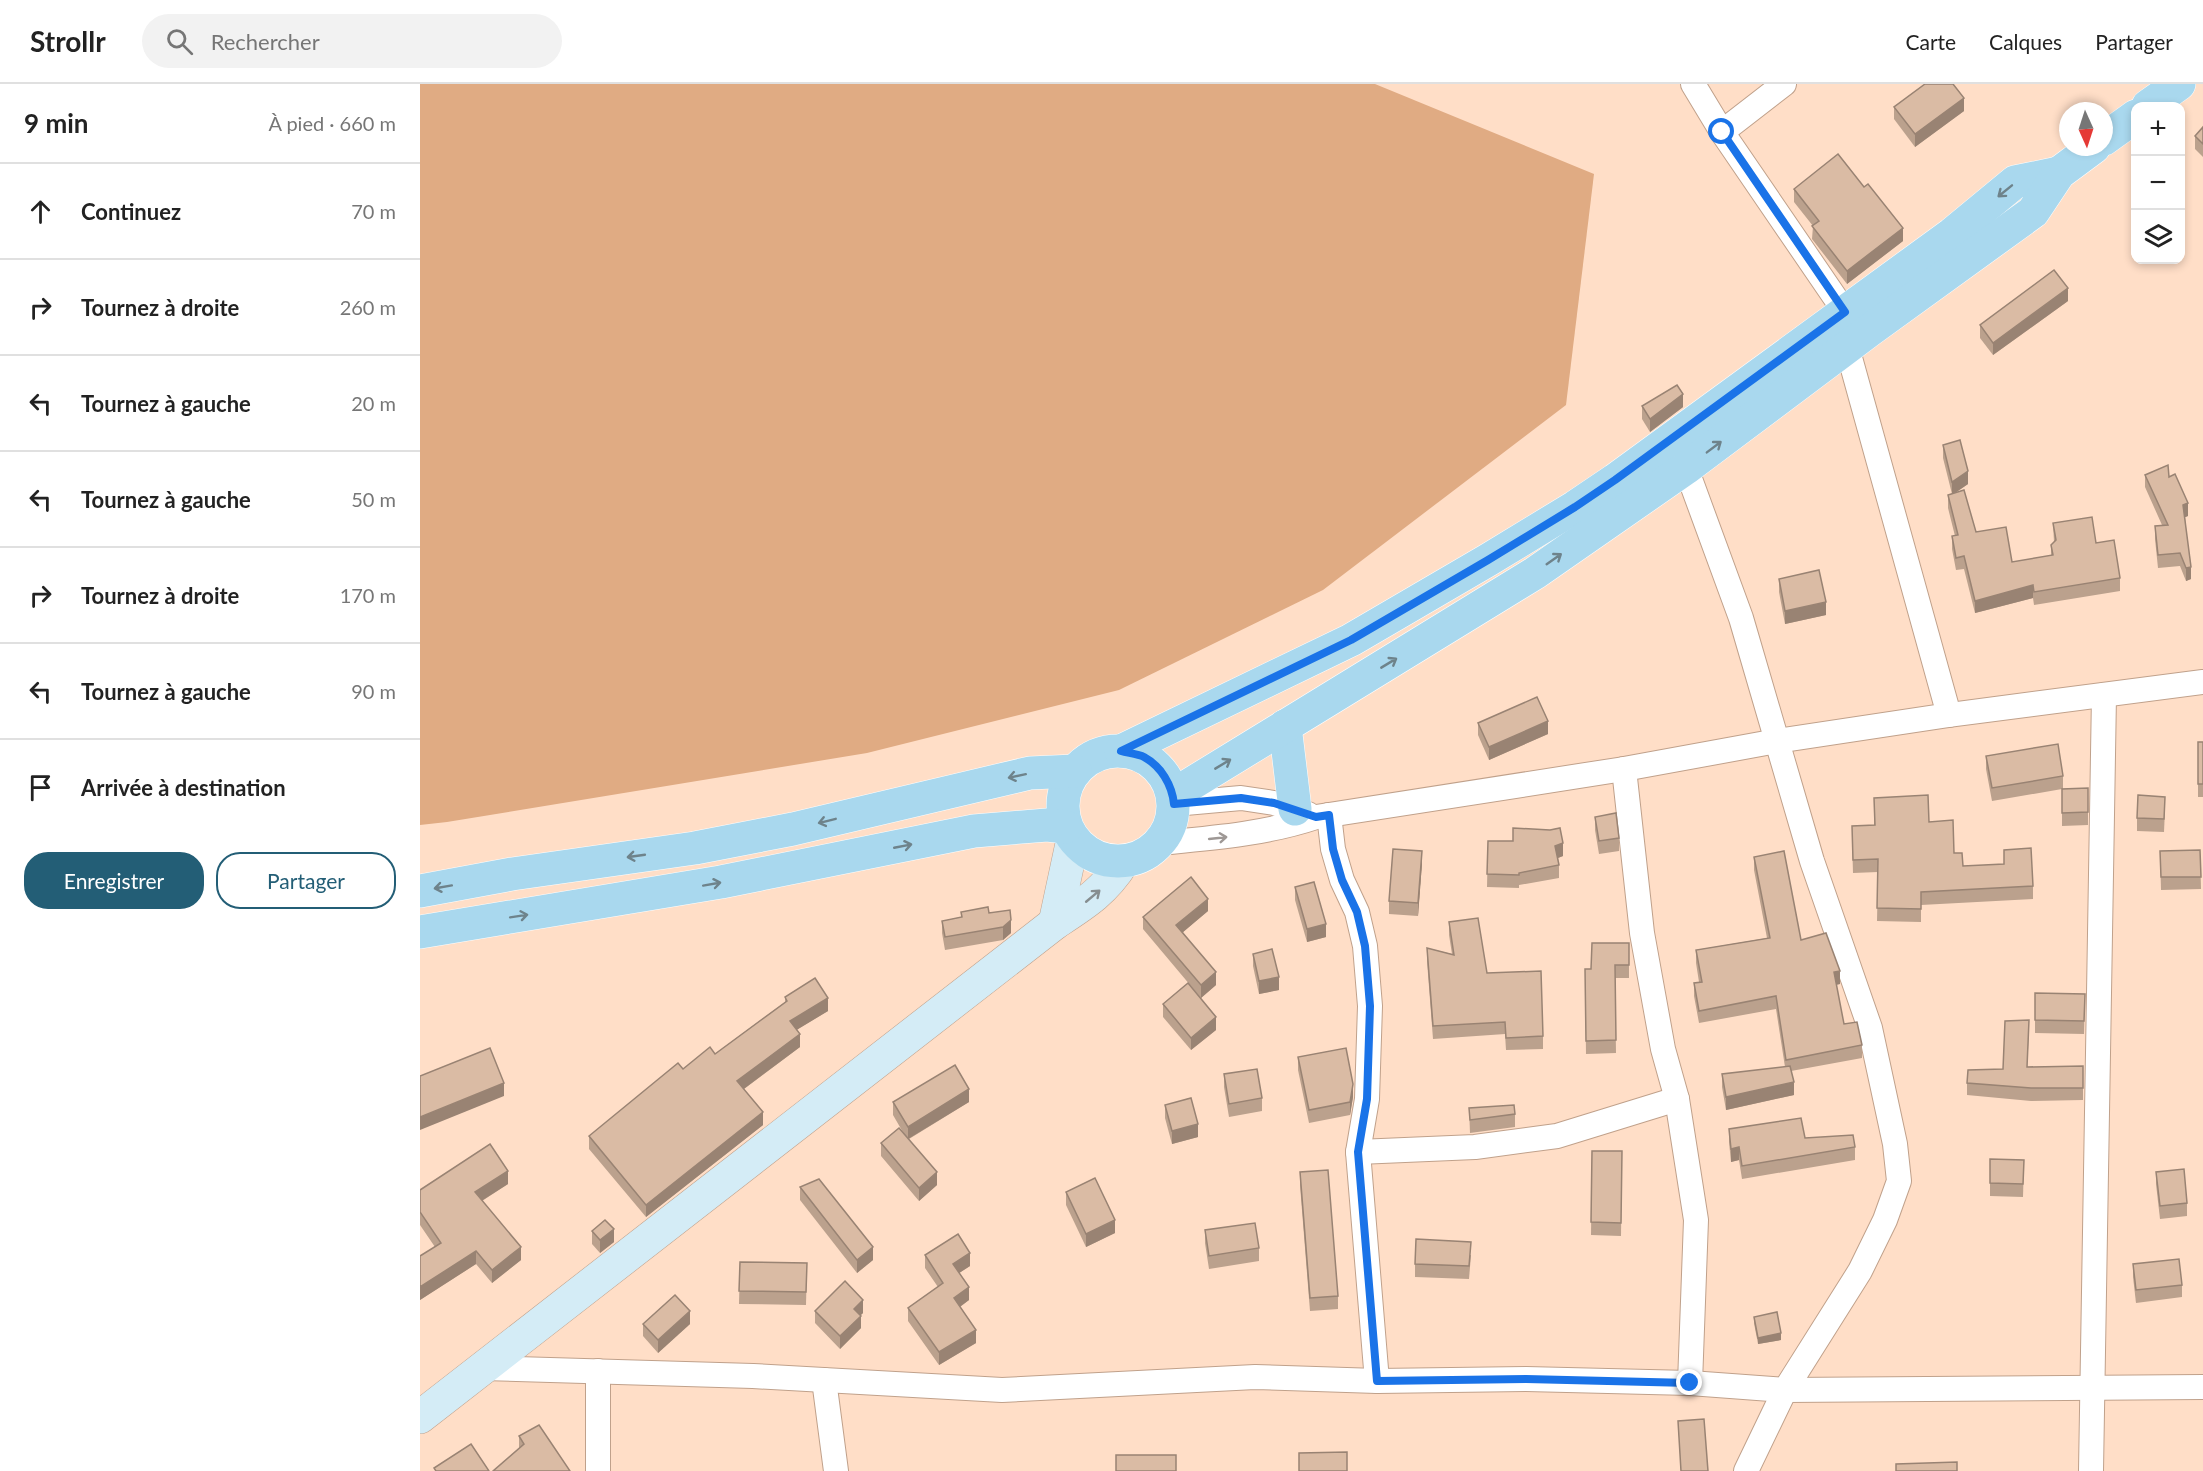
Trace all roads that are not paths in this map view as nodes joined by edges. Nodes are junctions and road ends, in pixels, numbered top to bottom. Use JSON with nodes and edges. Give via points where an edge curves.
{"nodes":[{"id":1,"x":1693,"y":84,"type":"edge"},
{"id":2,"x":1784,"y":84,"type":"edge"},
{"id":3,"x":2179,"y":84,"type":"edge"},
{"id":4,"x":2154,"y":102,"type":"edge"},
{"id":5,"x":2131,"y":120,"type":"edge"},
{"id":6,"x":1722,"y":132,"type":"junction"},
{"id":7,"x":2113,"y":133,"type":"edge"},
{"id":8,"x":2082,"y":156,"type":"edge"},
{"id":9,"x":2059,"y":173,"type":"junction"},
{"id":10,"x":1845,"y":312,"type":"junction"},
{"id":11,"x":1847,"y":347,"type":"junction"},
{"id":12,"x":1686,"y":468,"type":"junction"},
{"id":13,"x":2203,"y":682,"type":"edge"},
{"id":14,"x":2104,"y":695,"type":"junction"},
{"id":15,"x":1949,"y":715,"type":"junction"},
{"id":16,"x":1285,"y":726,"type":"junction"},
{"id":17,"x":1777,"y":741,"type":"junction"},
{"id":18,"x":1121,"y":751,"type":"junction"},
{"id":19,"x":1624,"y":769,"type":"junction"},
{"id":20,"x":1075,"y":771,"type":"junction"},
{"id":21,"x":1173,"y":799,"type":"junction"},
{"id":22,"x":1313,"y":814,"type":"junction"},
{"id":23,"x":1069,"y":833,"type":"junction"},
{"id":24,"x":1160,"y":843,"type":"junction"},
{"id":25,"x":1123,"y":861,"type":"junction"},
{"id":26,"x":420,"y":891,"type":"edge"},
{"id":27,"x":1055,"y":923,"type":"junction"},
{"id":28,"x":420,"y":932,"type":"edge"},
{"id":29,"x":1677,"y":1099,"type":"junction"},
{"id":30,"x":1358,"y":1152,"type":"junction"},
{"id":31,"x":483,"y":1368,"type":"junction"},
{"id":32,"x":598,"y":1371,"type":"junction"},
{"id":33,"x":824,"y":1380,"type":"junction"},
{"id":34,"x":1377,"y":1381,"type":"junction"},
{"id":35,"x":1690,"y":1383,"type":"junction"},
{"id":36,"x":2091,"y":1388,"type":"junction"},
{"id":37,"x":2203,"y":1388,"type":"edge"},
{"id":38,"x":1785,"y":1390,"type":"junction"},
{"id":39,"x":420,"y":1417,"type":"edge"},
{"id":40,"x":598,"y":1471,"type":"edge"},
{"id":41,"x":836,"y":1471,"type":"edge"},
{"id":42,"x":1746,"y":1471,"type":"edge"},
{"id":43,"x":2091,"y":1471,"type":"edge"}],
"edges":[{"from":1,"to":6,"type":"street"},
{"from":2,"to":6,"type":"street"},
{"from":3,"to":4,"type":"main road"},
{"from":5,"to":7,"type":"main road"},
{"from":6,"to":10,"type":"street"},
{"from":8,"to":9,"type":"main road"},
{"from":9,"to":10,"type":"main road","one_way":true,"via":[[2015,182],[1952,234]]},
{"from":9,"to":11,"type":"main road","via":[[2033,212]]},
{"from":10,"to":18,"type":"main road","via":[[1607,485],[1488,560],[1351,640]]},
{"from":12,"to":11,"type":"main road","one_way":true},
{"from":11,"to":15,"type":"street"},
{"from":16,"to":12,"type":"main road","one_way":true,"via":[[1535,573]]},
{"from":12,"to":17,"type":"street","via":[[1741,618]]},
{"from":13,"to":14,"type":"street"},
{"from":14,"to":15,"type":"street"},
{"from":14,"to":36,"type":"street"},
{"from":15,"to":17,"type":"street"},
{"from":21,"to":16,"type":"main road","one_way":true},
{"from":16,"to":22,"type":"main road"},
{"from":17,"to":19,"type":"street"},
{"from":17,"to":38,"type":"street","via":[[1812,861],[1870,1028],[1899,1181],[1860,1271]]},
{"from":18,"to":20,"type":"main road","via":[[1096,755]]},
{"from":18,"to":21,"type":"main road","via":[[1144,757],[1163,773]]},
{"from":19,"to":22,"type":"street"},
{"from":19,"to":29,"type":"street","via":[[1642,933]]},
{"from":20,"to":23,"type":"main road","via":[[1063,798]]},
{"from":20,"to":26,"type":"main road","one_way":true,"via":[[1030,773],[695,848]]},
{"from":21,"to":22,"type":"street","via":[[1241,798]]},
{"from":21,"to":24,"type":"main road","via":[[1171,825]]},
{"from":24,"to":22,"type":"street","one_way":true,"via":[[1246,835],[1286,827]]},
{"from":22,"to":30,"type":"street","via":[[1333,849],[1357,912],[1365,946],[1370,1006],[1367,1099]]},
{"from":23,"to":25,"type":"main road","via":[[1087,852],[1104,860]]},
{"from":23,"to":27,"type":"main road"},
{"from":28,"to":23,"type":"main road","one_way":true,"via":[[721,882],[974,831],[1047,825]]},
{"from":24,"to":25,"type":"main road","via":[[1143,856]]},
{"from":27,"to":25,"type":"main road","one_way":true,"via":[[1111,881]]},
{"from":27,"to":31,"type":"main road"},
{"from":29,"to":30,"type":"street","via":[[1557,1136],[1475,1148]]},
{"from":29,"to":35,"type":"street","via":[[1696,1220]]},
{"from":30,"to":34,"type":"street"},
{"from":31,"to":32,"type":"street"},
{"from":31,"to":39,"type":"main road"},
{"from":32,"to":33,"type":"street"},
{"from":32,"to":40,"type":"street"},
{"from":33,"to":34,"type":"street","via":[[1002,1390],[1256,1377]]},
{"from":33,"to":41,"type":"street"},
{"from":34,"to":35,"type":"street"},
{"from":35,"to":38,"type":"street"},
{"from":36,"to":37,"type":"street"},
{"from":36,"to":38,"type":"street"},
{"from":36,"to":43,"type":"street"},
{"from":38,"to":42,"type":"street"}]}
